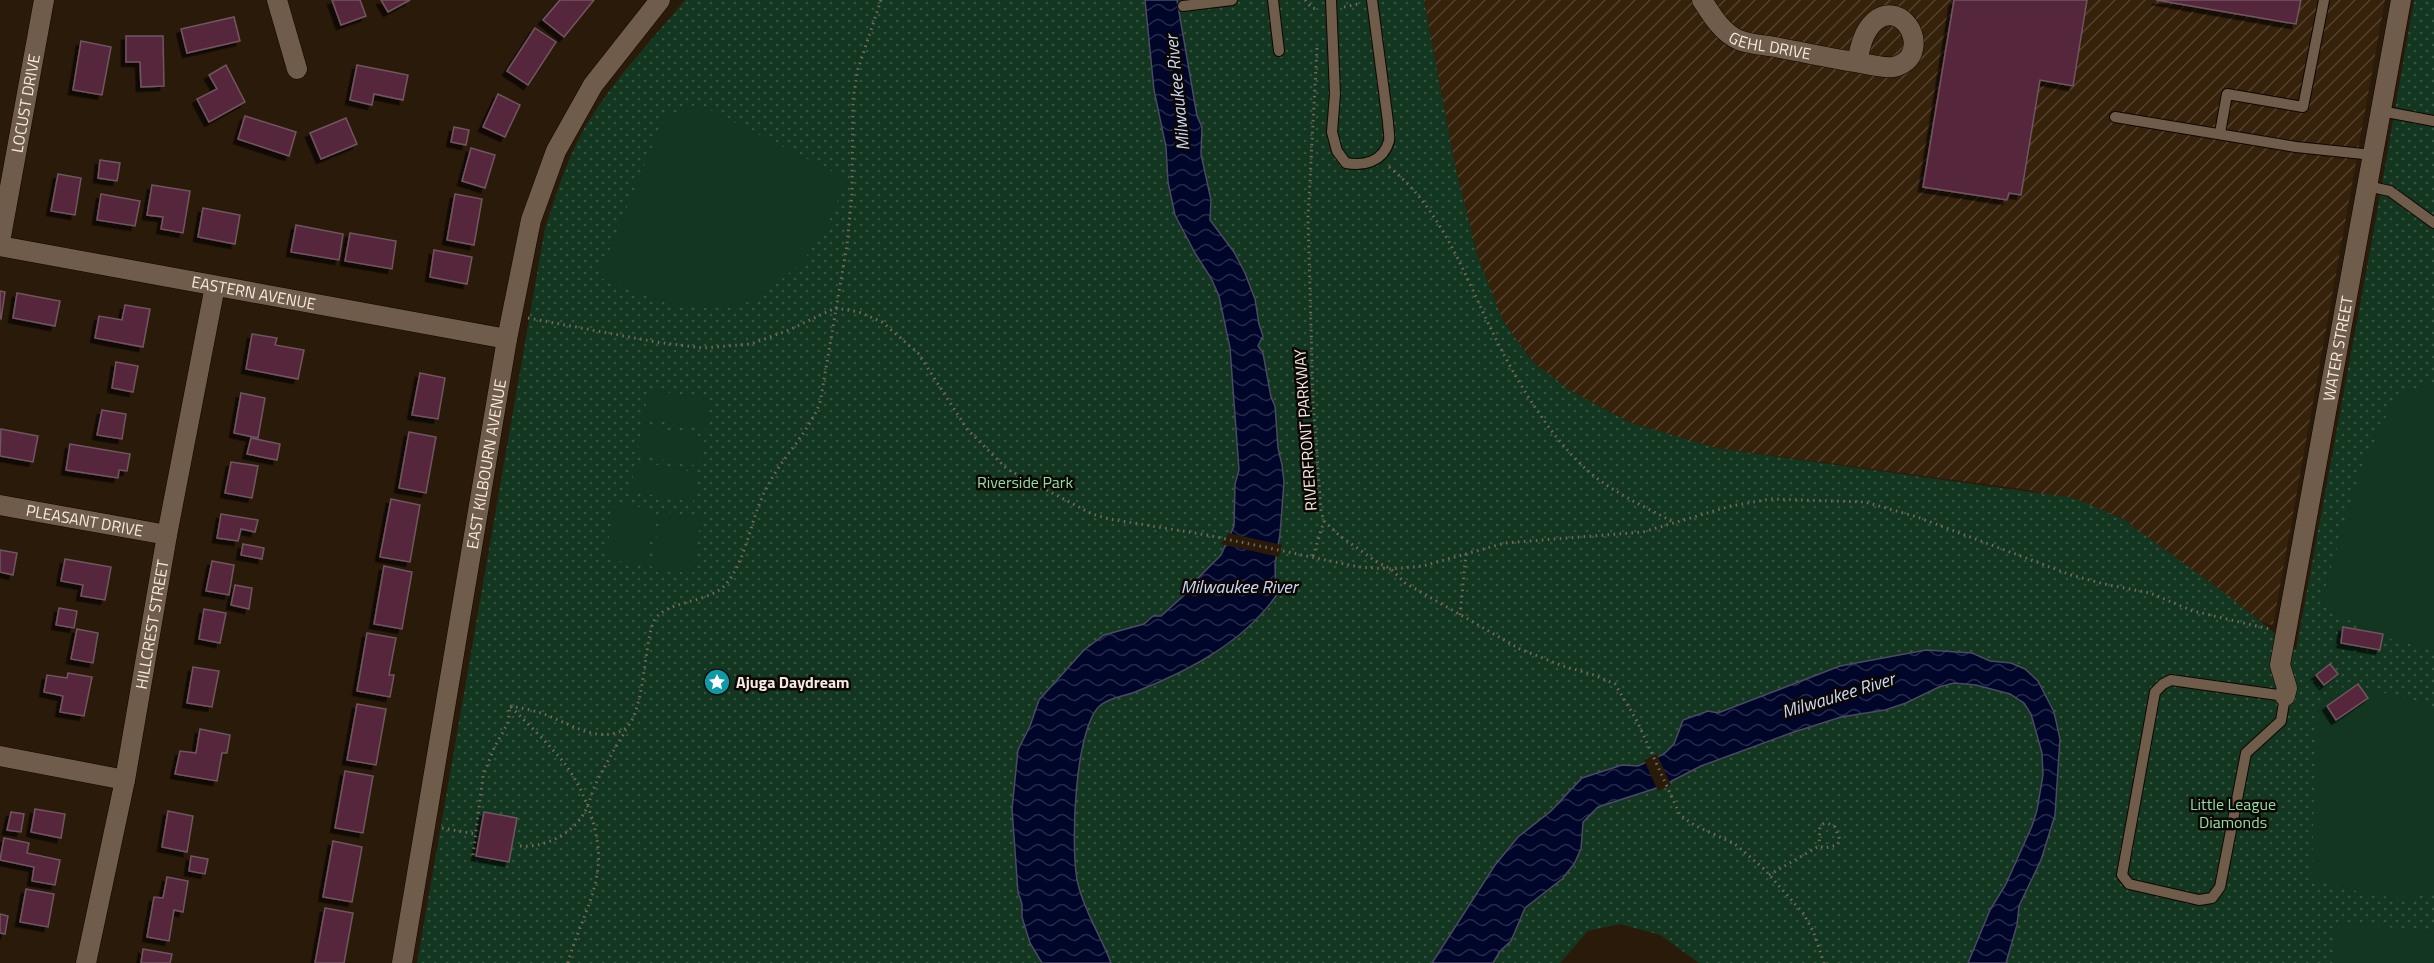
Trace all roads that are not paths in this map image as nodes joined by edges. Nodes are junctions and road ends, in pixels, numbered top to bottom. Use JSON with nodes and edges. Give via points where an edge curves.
{"nodes":[{"id":1,"x":44,"y":0,"type":"edge"},
{"id":2,"x":278,"y":0,"type":"edge"},
{"id":3,"x":660,"y":0,"type":"edge"},
{"id":4,"x":1232,"y":0,"type":"edge"},
{"id":5,"x":1273,"y":0,"type":"edge"},
{"id":6,"x":1331,"y":0,"type":"edge"},
{"id":7,"x":1372,"y":0,"type":"edge"},
{"id":8,"x":1702,"y":0,"type":"edge"},
{"id":9,"x":2324,"y":0,"type":"edge"},
{"id":10,"x":2401,"y":0,"type":"edge"},
{"id":11,"x":1183,"y":6,"type":"dead end"},
{"id":12,"x":1279,"y":51,"type":"dead end"},
{"id":13,"x":1857,"y":62,"type":"dead end"},
{"id":14,"x":297,"y":69,"type":"dead end"},
{"id":15,"x":2381,"y":111,"type":"junction"},
{"id":16,"x":2115,"y":117,"type":"dead end"},
{"id":17,"x":2434,"y":121,"type":"edge"},
{"id":18,"x":2220,"y":133,"type":"junction"},
{"id":19,"x":2373,"y":155,"type":"junction"},
{"id":20,"x":2367,"y":186,"type":"junction"},
{"id":21,"x":2434,"y":223,"type":"edge"},
{"id":22,"x":0,"y":244,"type":"edge"},
{"id":23,"x":215,"y":286,"type":"junction"},
{"id":24,"x":507,"y":339,"type":"junction"},
{"id":25,"x":0,"y":505,"type":"edge"},
{"id":26,"x":167,"y":535,"type":"junction"},
{"id":27,"x":2285,"y":696,"type":"junction"},
{"id":28,"x":0,"y":756,"type":"edge"},
{"id":29,"x":125,"y":780,"type":"junction"},
{"id":30,"x":86,"y":963,"type":"edge"},
{"id":31,"x":402,"y":963,"type":"edge"}],
"edges":[{"from":1,"to":22,"type":"street","name":"LOCUST DRIVE"},
{"from":2,"to":14,"type":"street"},
{"from":3,"to":24,"type":"street","name":"EAST KILBOURN AVENUE","via":[[593,85],[556,151],[531,220]]},
{"from":4,"to":11,"type":"lane"},
{"from":5,"to":12,"type":"lane"},
{"from":6,"to":7,"type":"lane","via":[[1335,94],[1332,132],[1337,151],[1346,163],[1361,166],[1378,158],[1389,142]]},
{"from":8,"to":13,"type":"street","name":"GEHL DRIVE","via":[[1716,22],[1738,40]]},
{"from":9,"to":18,"type":"lane","via":[[2303,107],[2226,94]]},
{"from":10,"to":15,"type":"street","name":"WATER STREET"},
{"from":15,"to":17,"type":"lane"},
{"from":15,"to":19,"type":"street","name":"WATER STREET"},
{"from":16,"to":18,"type":"lane"},
{"from":18,"to":19,"type":"lane","via":[[2296,147]]},
{"from":19,"to":20,"type":"street","name":"WATER STREET"},
{"from":20,"to":21,"type":"lane","via":[[2390,191]]},
{"from":20,"to":27,"type":"street","name":"WATER STREET","via":[[2280,665],[2287,688]]},
{"from":22,"to":23,"type":"street","name":"EASTERN AVENUE"},
{"from":23,"to":24,"type":"street","name":"EASTERN AVENUE"},
{"from":23,"to":26,"type":"street","name":"HILLCREST STREET"},
{"from":24,"to":31,"type":"street","name":"EAST KILBOURN AVENUE"},
{"from":25,"to":26,"type":"street","name":"PLEASANT DRIVE"},
{"from":26,"to":29,"type":"street","name":"HILLCREST STREET"},
{"from":27,"to":27,"type":"lane","via":[[2280,721],[2246,753],[2220,887],[2212,898],[2199,900],[2129,884],[2122,875],[2156,692],[2171,680]]},
{"from":28,"to":29,"type":"street"},
{"from":29,"to":30,"type":"street","name":"HILLCREST STREET"}]}
